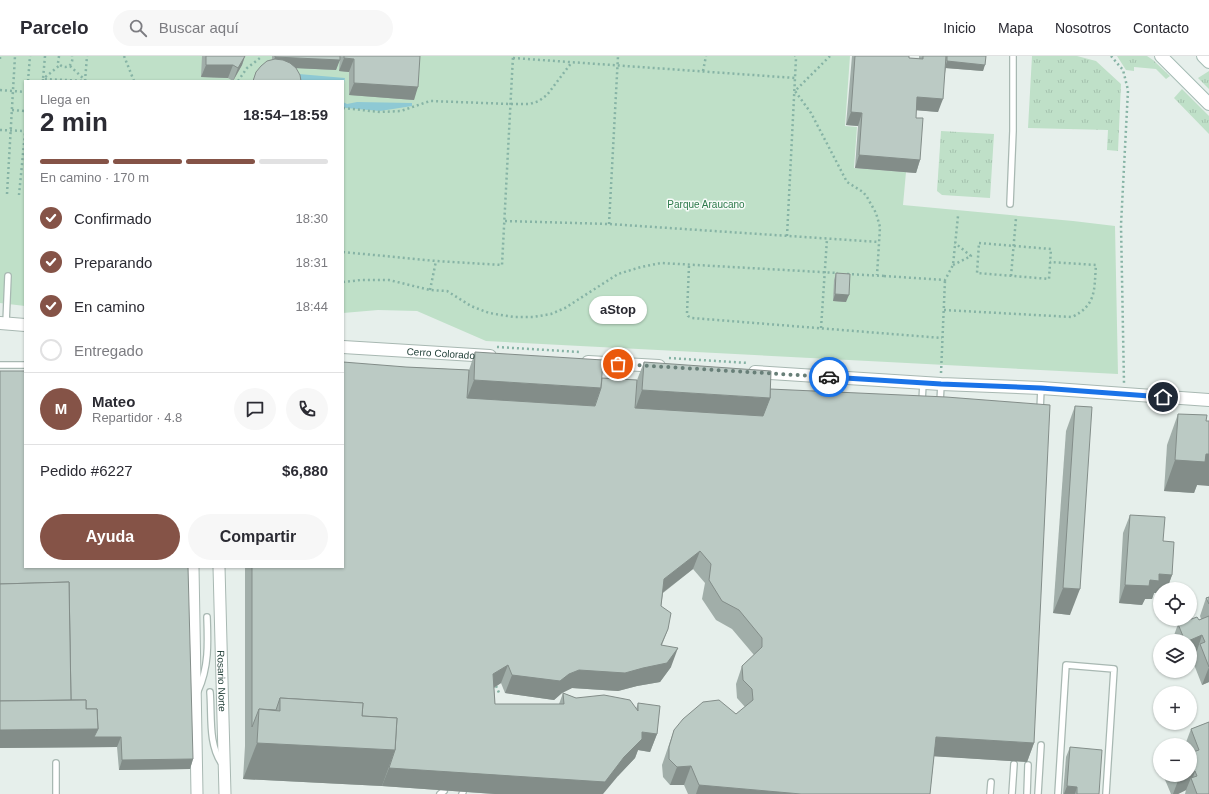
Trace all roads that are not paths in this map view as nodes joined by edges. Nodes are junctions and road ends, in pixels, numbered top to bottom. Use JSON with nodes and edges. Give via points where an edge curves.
{"nodes":[{"id":1,"x":1013,"y":56,"type":"edge"},
{"id":2,"x":1161,"y":56,"type":"edge"},
{"id":3,"x":1203,"y":56,"type":"edge"},
{"id":4,"x":1209,"y":62,"type":"edge"},
{"id":5,"x":1209,"y":104,"type":"edge"},
{"id":6,"x":1010,"y":204,"type":"dead end"},
{"id":7,"x":8,"y":276,"type":"dead end"},
{"id":8,"x":3,"y":323,"type":"edge"},
{"id":9,"x":24,"y":324,"type":"edge"},
{"id":10,"x":344,"y":347,"type":"edge"},
{"id":11,"x":498,"y":356,"type":"edge"},
{"id":12,"x":578,"y":361,"type":"edge"},
{"id":13,"x":0,"y":365,"type":"edge"},
{"id":14,"x":24,"y":365,"type":"edge"},
{"id":15,"x":673,"y":367,"type":"edge"},
{"id":16,"x":745,"y":372,"type":"edge"},
{"id":17,"x":923,"y":383,"type":"junction"},
{"id":18,"x":941,"y":384,"type":"junction"},
{"id":19,"x":1041,"y":388,"type":"junction"},
{"id":20,"x":1209,"y":400,"type":"edge"},
{"id":21,"x":922,"y":407,"type":"edge"},
{"id":22,"x":940,"y":408,"type":"edge"},
{"id":23,"x":1039,"y":418,"type":"edge"},
{"id":24,"x":193,"y":568,"type":"edge"},
{"id":25,"x":219,"y":568,"type":"edge"},
{"id":26,"x":207,"y":617,"type":"dead end"},
{"id":27,"x":210,"y":692,"type":"dead end"},
{"id":28,"x":196,"y":696,"type":"junction"},
{"id":29,"x":1041,"y":745,"type":"dead end"},
{"id":30,"x":56,"y":763,"type":"dead end"},
{"id":31,"x":1014,"y":764,"type":"dead end"},
{"id":32,"x":1028,"y":765,"type":"dead end"},
{"id":33,"x":225,"y":768,"type":"junction"},
{"id":34,"x":991,"y":782,"type":"dead end"},
{"id":35,"x":56,"y":794,"type":"edge"},
{"id":36,"x":197,"y":794,"type":"edge"},
{"id":37,"x":225,"y":794,"type":"edge"},
{"id":38,"x":990,"y":794,"type":"edge"},
{"id":39,"x":1012,"y":794,"type":"edge"},
{"id":40,"x":1027,"y":794,"type":"edge"},
{"id":41,"x":1038,"y":794,"type":"edge"},
{"id":42,"x":1058,"y":794,"type":"edge"},
{"id":43,"x":1106,"y":794,"type":"edge"}],
"edges":[{"from":1,"to":6,"type":"lane"},
{"from":2,"to":5,"type":"street"},
{"from":3,"to":4,"type":"street"},
{"from":7,"to":8,"type":"lane"},
{"from":8,"to":9,"type":"street"},
{"from":10,"to":11,"type":"street","name":"Cerro Colorado"},
{"from":12,"to":15,"type":"street"},
{"from":13,"to":14,"type":"lane"},
{"from":16,"to":17,"type":"street"},
{"from":17,"to":18,"type":"street"},
{"from":17,"to":21,"type":"lane"},
{"from":18,"to":19,"type":"street"},
{"from":18,"to":22,"type":"lane"},
{"from":19,"to":20,"type":"street"},
{"from":19,"to":23,"type":"lane"},
{"from":24,"to":28,"type":"street"},
{"from":25,"to":33,"type":"street","name":"Rosario Norte"},
{"from":26,"to":28,"type":"lane","via":[[207,665]]},
{"from":27,"to":33,"type":"lane","via":[[214,745]]},
{"from":28,"to":36,"type":"street"},
{"from":29,"to":41,"type":"lane"},
{"from":30,"to":35,"type":"lane"},
{"from":31,"to":39,"type":"lane"},
{"from":32,"to":40,"type":"lane"},
{"from":33,"to":37,"type":"street","name":"Rosario Norte"},
{"from":34,"to":38,"type":"lane"},
{"from":42,"to":43,"type":"lane","via":[[1066,665],[1114,668]]}]}
